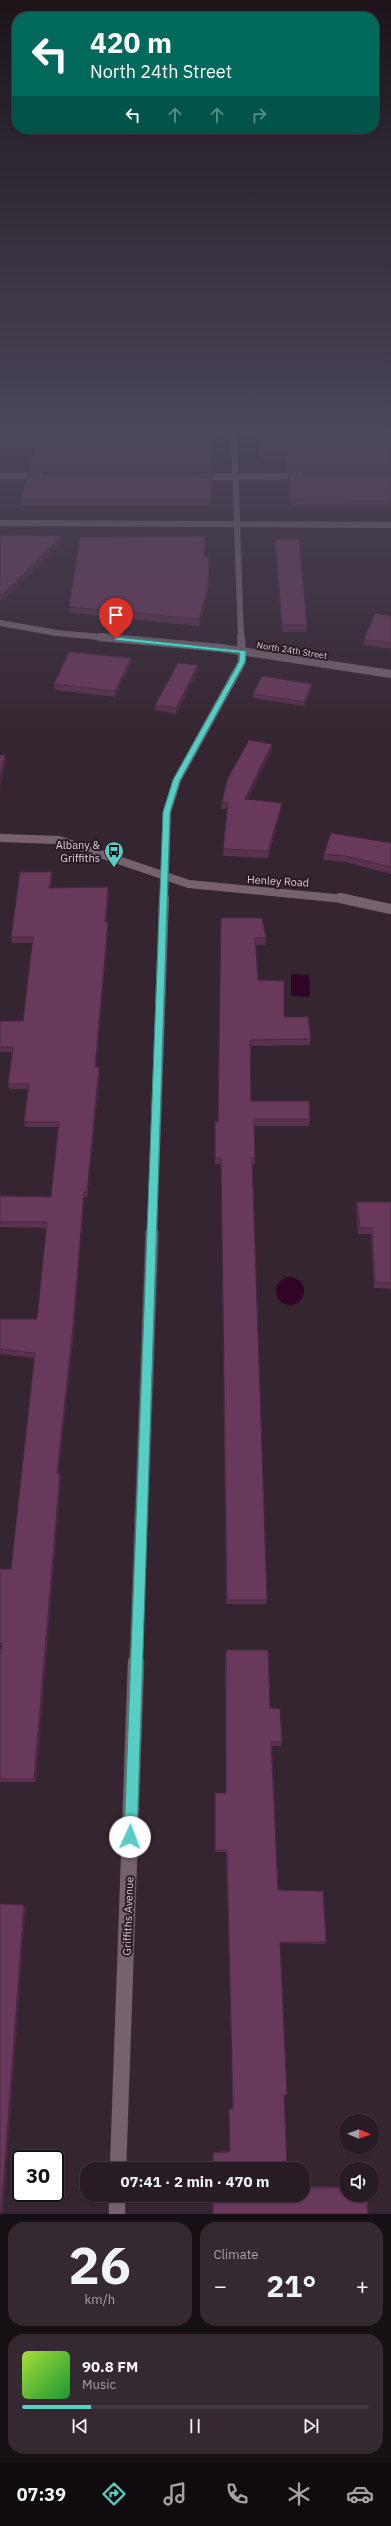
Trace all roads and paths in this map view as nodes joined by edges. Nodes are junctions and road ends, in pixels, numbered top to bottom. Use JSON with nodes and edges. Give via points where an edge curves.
{"nodes":[{"id":1,"x":239,"y":537,"type":"edge"},
{"id":2,"x":0,"y":623,"type":"edge"},
{"id":3,"x":243,"y":651,"type":"junction"},
{"id":4,"x":391,"y":674,"type":"edge"},
{"id":5,"x":0,"y":838,"type":"edge"},
{"id":6,"x":164,"y":876,"type":"junction"},
{"id":7,"x":391,"y":909,"type":"edge"},
{"id":8,"x":118,"y":2162,"type":"edge"},
{"id":9,"x":117,"y":2202,"type":"edge"},
{"id":10,"x":117,"y":2214,"type":"edge"}],
"edges":[{"from":1,"to":3,"type":"street","name":"Griffiths Avenue"},
{"from":2,"to":3,"type":"street","name":"North 24th Street","via":[[57,633]]},
{"from":3,"to":4,"type":"street","name":"North 24th Street"},
{"from":3,"to":6,"type":"street","name":"Griffiths Avenue","via":[[242,662],[171,796],[167,812]]},
{"from":5,"to":6,"type":"street","name":"Henley Road","via":[[59,840]]},
{"from":6,"to":7,"type":"street","name":"Henley Road","via":[[198,886],[335,896]]},
{"from":6,"to":8,"type":"street","name":"Griffiths Avenue"},
{"from":9,"to":10,"type":"street"}]}
